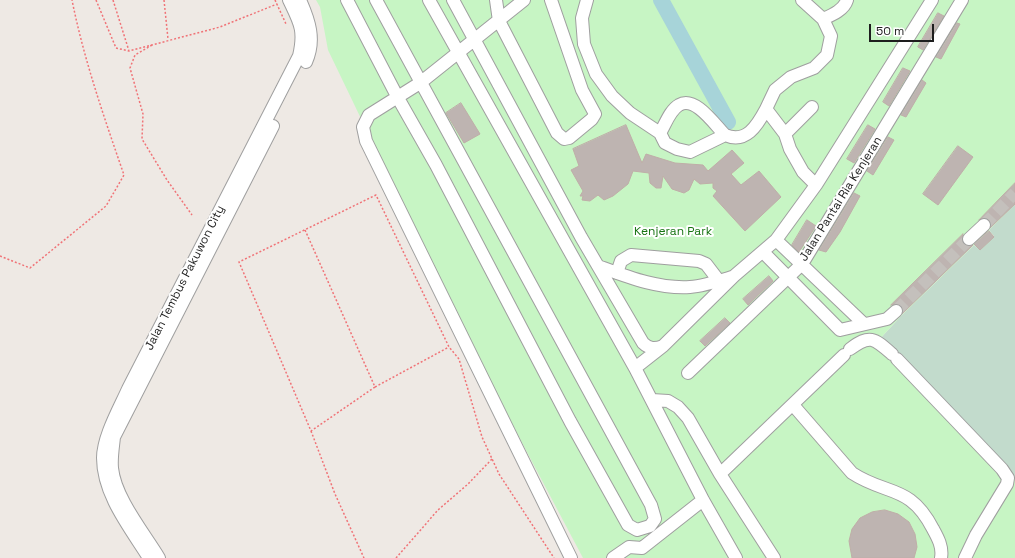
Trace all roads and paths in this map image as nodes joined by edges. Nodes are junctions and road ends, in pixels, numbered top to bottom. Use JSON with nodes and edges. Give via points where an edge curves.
{"nodes":[{"id":1,"x":72,"y":0,"type":"edge"},
{"id":2,"x":96,"y":0,"type":"edge"},
{"id":3,"x":113,"y":0,"type":"edge"},
{"id":4,"x":164,"y":0,"type":"edge"},
{"id":5,"x":276,"y":0,"type":"edge"},
{"id":6,"x":289,"y":0,"type":"edge"},
{"id":7,"x":300,"y":0,"type":"edge"},
{"id":8,"x":347,"y":0,"type":"edge"},
{"id":9,"x":376,"y":0,"type":"edge"},
{"id":10,"x":429,"y":0,"type":"edge"},
{"id":11,"x":453,"y":0,"type":"edge"},
{"id":12,"x":496,"y":0,"type":"edge"},
{"id":13,"x":524,"y":0,"type":"edge"},
{"id":14,"x":551,"y":0,"type":"edge"},
{"id":15,"x":587,"y":0,"type":"edge"},
{"id":16,"x":802,"y":0,"type":"edge"},
{"id":17,"x":847,"y":0,"type":"edge"},
{"id":18,"x":932,"y":0,"type":"edge"},
{"id":19,"x":962,"y":0,"type":"edge"},
{"id":20,"x":277,"y":4,"type":"junction"},
{"id":21,"x":822,"y":19,"type":"junction"},
{"id":22,"x":499,"y":22,"type":"junction"},
{"id":23,"x":286,"y":24,"type":"dead end"},
{"id":24,"x":168,"y":39,"type":"junction"},
{"id":25,"x":475,"y":40,"type":"junction"},
{"id":26,"x":156,"y":43,"type":"junction"},
{"id":27,"x":129,"y":51,"type":"junction"},
{"id":28,"x":458,"y":53,"type":"junction"},
{"id":29,"x":420,"y":83,"type":"junction"},
{"id":30,"x":398,"y":98,"type":"junction"},
{"id":31,"x":812,"y":107,"type":"dead end"},
{"id":32,"x":766,"y":109,"type":"junction"},
{"id":33,"x":660,"y":133,"type":"junction"},
{"id":34,"x":785,"y":134,"type":"junction"},
{"id":35,"x":725,"y":135,"type":"junction"},
{"id":36,"x":816,"y":186,"type":"junction"},
{"id":37,"x":192,"y":215,"type":"dead end"},
{"id":38,"x":984,"y":225,"type":"tunnel mouth"},
{"id":39,"x":305,"y":230,"type":"junction"},
{"id":40,"x":969,"y":239,"type":"tunnel mouth"},
{"id":41,"x":776,"y":240,"type":"junction"},
{"id":42,"x":763,"y":252,"type":"junction"},
{"id":43,"x":0,"y":256,"type":"edge"},
{"id":44,"x":802,"y":264,"type":"junction"},
{"id":45,"x":598,"y":266,"type":"junction"},
{"id":46,"x":617,"y":273,"type":"junction"},
{"id":47,"x":734,"y":276,"type":"junction"},
{"id":48,"x":788,"y":279,"type":"junction"},
{"id":49,"x":719,"y":280,"type":"junction"},
{"id":50,"x":896,"y":311,"type":"tunnel mouth"},
{"id":51,"x":863,"y":323,"type":"junction"},
{"id":52,"x":663,"y":346,"type":"junction"},
{"id":53,"x":449,"y":347,"type":"junction"},
{"id":54,"x":635,"y":368,"type":"junction"},
{"id":55,"x":688,"y":373,"type":"dead end"},
{"id":56,"x":375,"y":388,"type":"junction"},
{"id":57,"x":652,"y":400,"type":"junction"},
{"id":58,"x":793,"y":405,"type":"junction"},
{"id":59,"x":311,"y":431,"type":"junction"},
{"id":60,"x":492,"y":459,"type":"junction"},
{"id":61,"x":720,"y":474,"type":"junction"},
{"id":62,"x":703,"y":500,"type":"junction"},
{"id":63,"x":642,"y":553,"type":"edge"},
{"id":64,"x":149,"y":558,"type":"edge"},
{"id":65,"x":159,"y":558,"type":"edge"},
{"id":66,"x":364,"y":558,"type":"edge"},
{"id":67,"x":396,"y":558,"type":"edge"},
{"id":68,"x":554,"y":558,"type":"edge"},
{"id":69,"x":571,"y":558,"type":"edge"},
{"id":70,"x":613,"y":558,"type":"edge"},
{"id":71,"x":736,"y":558,"type":"edge"},
{"id":72,"x":774,"y":558,"type":"edge"},
{"id":73,"x":941,"y":558,"type":"edge"},
{"id":74,"x":965,"y":558,"type":"edge"}],
"edges":[{"from":1,"to":43,"type":"path","via":[[93,86],[124,175],[106,206],[30,268]]},
{"from":2,"to":27,"type":"path","via":[[116,48]]},
{"from":3,"to":27,"type":"path"},
{"from":4,"to":24,"type":"path"},
{"from":5,"to":20,"type":"path"},
{"from":6,"to":64,"type":"street","name":"Jalan Tembus Pakuwon City","via":[[302,27],[299,56],[128,389],[108,433],[103,458],[107,481],[119,510]]},
{"from":7,"to":65,"type":"street","name":"Jalan Tembus Pakuwon City","via":[[309,22],[311,41],[307,59],[114,437],[112,468],[116,485]]},
{"from":8,"to":30,"type":"street"},
{"from":9,"to":29,"type":"street"},
{"from":10,"to":28,"type":"street"},
{"from":11,"to":25,"type":"street"},
{"from":12,"to":22,"type":"street"},
{"from":13,"to":22,"type":"street"},
{"from":14,"to":22,"type":"street","via":[[582,90],[595,114],[569,138],[564,139],[557,133]]},
{"from":15,"to":33,"type":"street","via":[[582,18],[584,44],[596,74],[612,96],[630,113]]},
{"from":16,"to":21,"type":"street"},
{"from":17,"to":21,"type":"street","via":[[835,14]]},
{"from":18,"to":36,"type":"street"},
{"from":19,"to":44,"type":"street","name":"Jalan Pantai Ria Kenjeran"},
{"from":20,"to":23,"type":"path"},
{"from":20,"to":24,"type":"path","via":[[220,27]]},
{"from":21,"to":32,"type":"street","via":[[831,36],[827,55],[814,68],[791,77],[775,90]]},
{"from":22,"to":25,"type":"street"},
{"from":24,"to":26,"type":"path"},
{"from":25,"to":28,"type":"street"},
{"from":25,"to":45,"type":"street"},
{"from":26,"to":27,"type":"path"},
{"from":26,"to":37,"type":"path","via":[[135,56],[130,68],[143,114],[142,140]]},
{"from":28,"to":29,"type":"street"},
{"from":28,"to":54,"type":"street"},
{"from":29,"to":30,"type":"street"},
{"from":29,"to":30,"type":"street","via":[[651,505],[656,519],[650,526],[637,530],[628,525]]},
{"from":30,"to":69,"type":"street","via":[[369,115],[363,127],[366,141]]},
{"from":31,"to":34,"type":"street"},
{"from":32,"to":34,"type":"street"},
{"from":32,"to":35,"type":"street","via":[[756,127],[741,137]]},
{"from":33,"to":35,"type":"street","via":[[665,143],[671,147],[690,152]]},
{"from":33,"to":35,"type":"street","via":[[674,110],[686,102],[700,109]]},
{"from":34,"to":36,"type":"street","via":[[799,166]]},
{"from":36,"to":41,"type":"street"},
{"from":38,"to":40,"type":"street"},
{"from":39,"to":53,"type":"path","via":[[376,195]]},
{"from":39,"to":56,"type":"path"},
{"from":39,"to":59,"type":"path","via":[[240,262]]},
{"from":41,"to":42,"type":"street"},
{"from":41,"to":44,"type":"street"},
{"from":42,"to":47,"type":"street"},
{"from":42,"to":48,"type":"street"},
{"from":44,"to":48,"type":"street","name":"Jalan Pantai Ria Kenjeran"},
{"from":44,"to":51,"type":"street"},
{"from":45,"to":46,"type":"street"},
{"from":45,"to":52,"type":"street","via":[[643,343],[655,349]]},
{"from":46,"to":49,"type":"street","via":[[666,287],[691,287]]},
{"from":46,"to":49,"type":"street","via":[[621,261],[631,255],[699,261],[711,269]]},
{"from":47,"to":49,"type":"street"},
{"from":47,"to":52,"type":"street"},
{"from":48,"to":51,"type":"street","via":[[840,330]]},
{"from":48,"to":55,"type":"street","name":"Jalan Pantai Ria Kenjeran"},
{"from":50,"to":51,"type":"street","via":[[887,318]]},
{"from":52,"to":54,"type":"street"},
{"from":53,"to":56,"type":"path"},
{"from":53,"to":60,"type":"path","via":[[459,359],[482,437]]},
{"from":54,"to":57,"type":"street"},
{"from":56,"to":59,"type":"path"},
{"from":57,"to":61,"type":"street","via":[[668,401],[683,412]]},
{"from":57,"to":62,"type":"street"},
{"from":58,"to":61,"type":"street"},
{"from":58,"to":73,"type":"street","via":[[852,473],[897,491],[916,503],[930,522],[938,539]]},
{"from":58,"to":74,"type":"street","via":[[862,340],[869,338],[878,341],[1008,478]]},
{"from":59,"to":66,"type":"path","via":[[335,494]]},
{"from":60,"to":67,"type":"path","via":[[438,510]]},
{"from":60,"to":68,"type":"path","via":[[499,474]]},
{"from":61,"to":72,"type":"street"},
{"from":62,"to":63,"type":"street"},
{"from":62,"to":71,"type":"street"},
{"from":63,"to":70,"type":"street","via":[[629,547]]}]}
